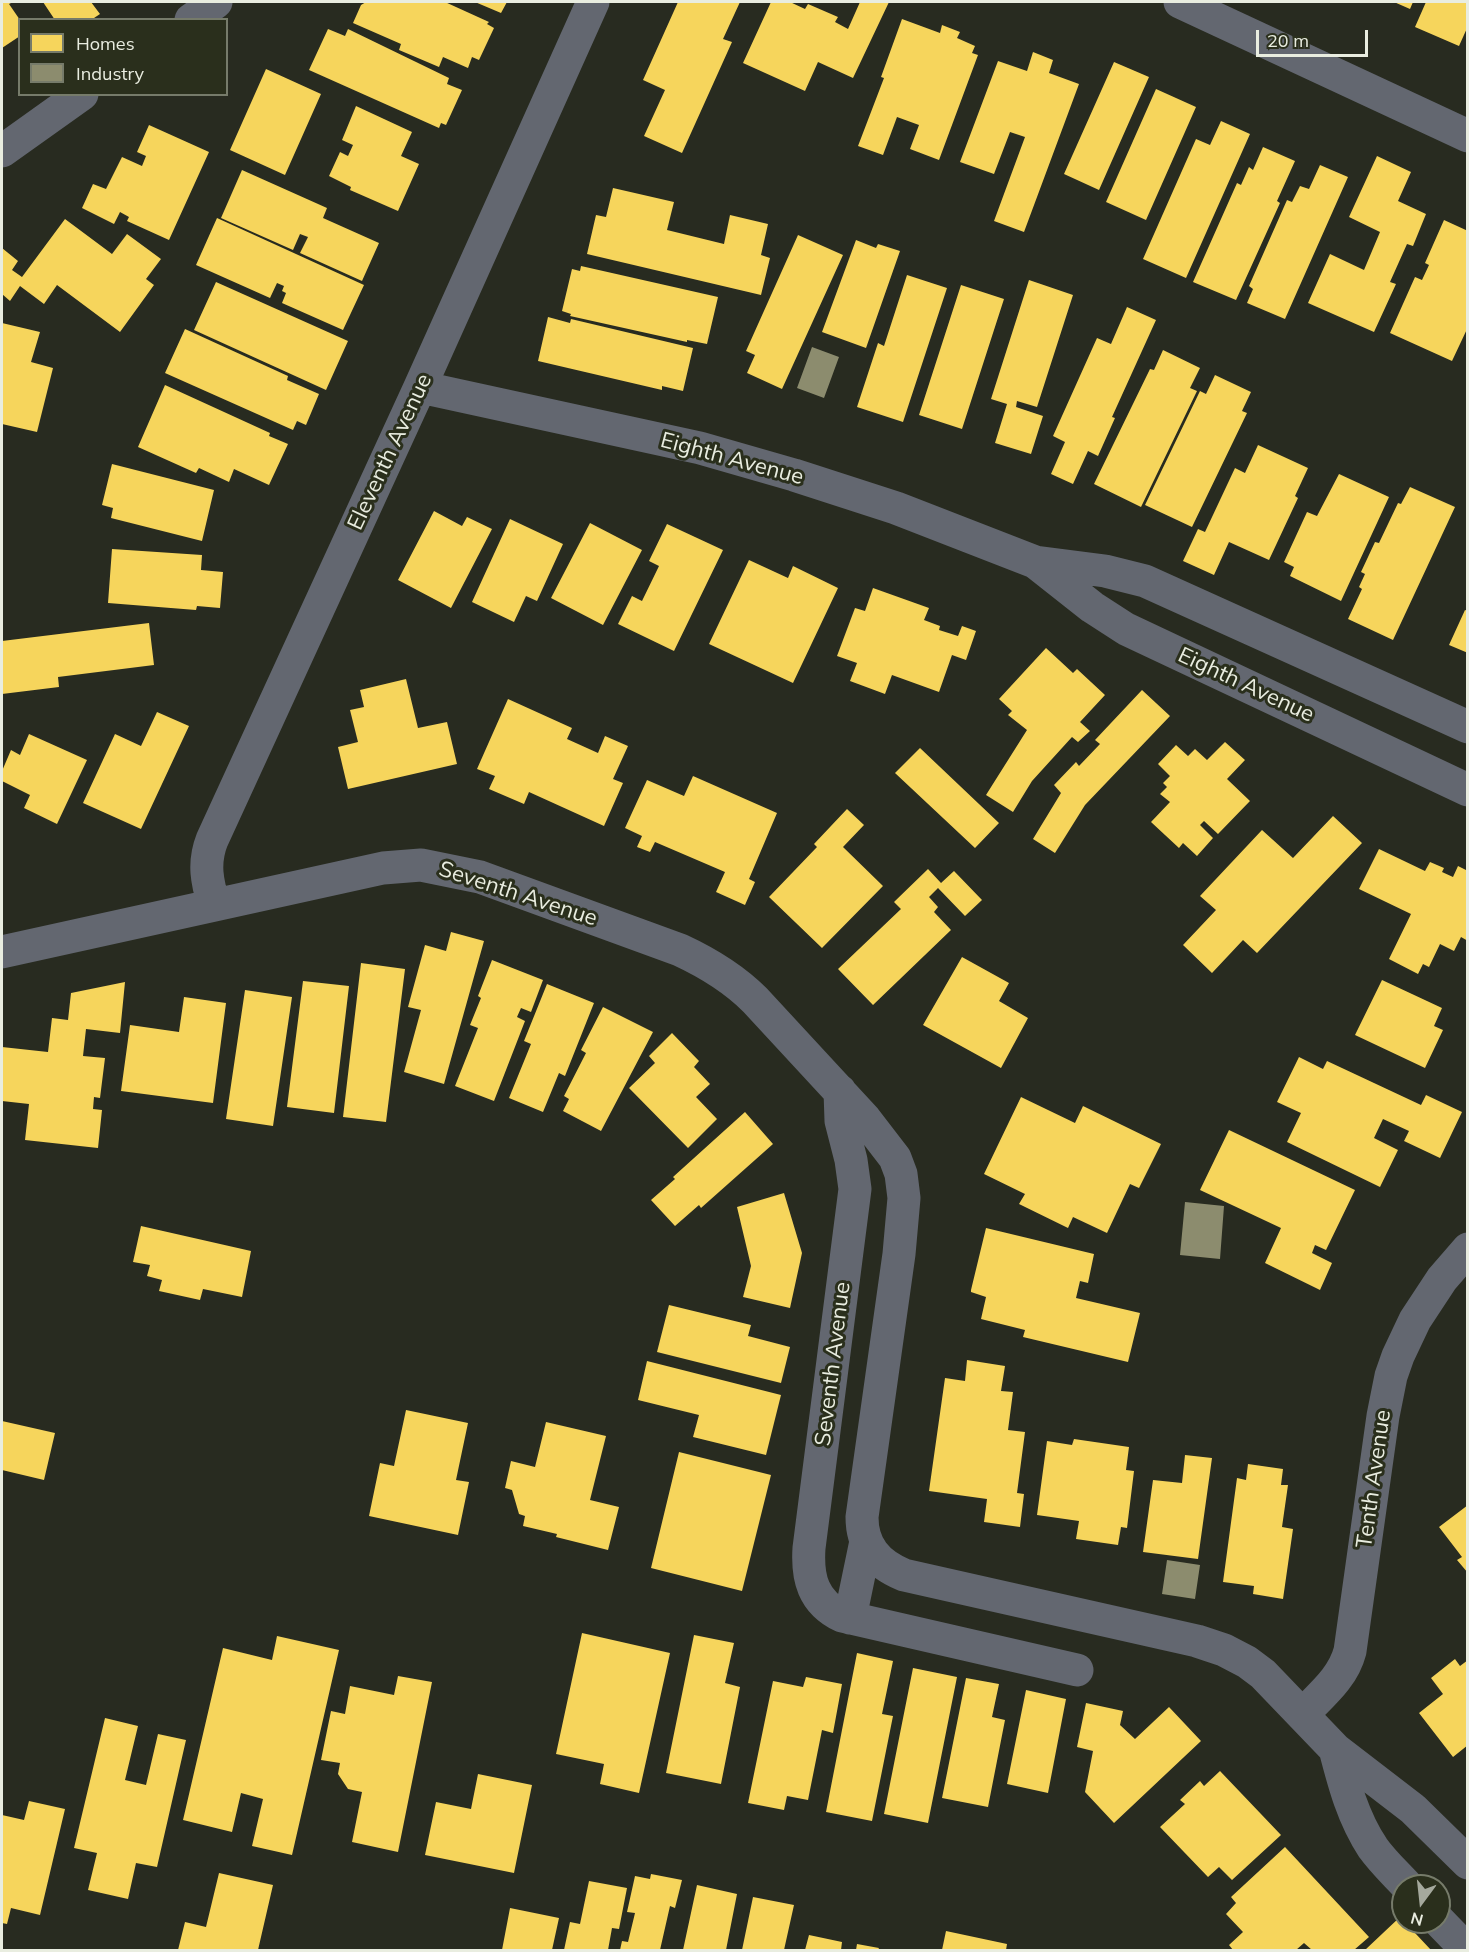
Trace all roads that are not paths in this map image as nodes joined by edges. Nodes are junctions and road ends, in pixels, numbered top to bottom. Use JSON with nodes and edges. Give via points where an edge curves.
{"nodes":[{"id":1,"x":216,"y":2,"type":"edge"},
{"id":2,"x":593,"y":2,"type":"edge"},
{"id":3,"x":1180,"y":2,"type":"edge"},
{"id":4,"x":193,"y":18,"type":"edge"},
{"id":5,"x":79,"y":96,"type":"edge"},
{"id":6,"x":1467,"y":136,"type":"edge"},
{"id":7,"x":2,"y":151,"type":"edge"},
{"id":8,"x":420,"y":387,"type":"junction"},
{"id":9,"x":1035,"y":562,"type":"junction"},
{"id":10,"x":1467,"y":727,"type":"edge"},
{"id":11,"x":1467,"y":790,"type":"edge"},
{"id":12,"x":214,"y":905,"type":"junction"},
{"id":13,"x":2,"y":952,"type":"edge"},
{"id":14,"x":840,"y":1091,"type":"junction"},
{"id":15,"x":1467,"y":1249,"type":"edge"},
{"id":16,"x":866,"y":1541,"type":"junction"},
{"id":17,"x":850,"y":1618,"type":"junction"},
{"id":18,"x":1077,"y":1670,"type":"dead end"},
{"id":19,"x":1303,"y":1714,"type":"junction"},
{"id":20,"x":1335,"y":1749,"type":"junction"},
{"id":21,"x":1467,"y":1863,"type":"edge"},
{"id":22,"x":1396,"y":1874,"type":"edge"},
{"id":23,"x":1451,"y":1933,"type":"edge"},
{"id":24,"x":1467,"y":1950,"type":"edge"}],
"edges":[{"from":1,"to":4,"type":"street"},
{"from":2,"to":8,"type":"street","name":"Eleventh Avenue"},
{"from":3,"to":6,"type":"street"},
{"from":5,"to":7,"type":"street"},
{"from":8,"to":9,"type":"street","name":"Eighth Avenue","via":[[700,448],[773,468],[896,508]]},
{"from":8,"to":12,"type":"street","name":"Eleventh Avenue","via":[[212,840],[206,869]]},
{"from":9,"to":10,"type":"street","name":"Eighth Avenue","via":[[1105,571],[1145,581]]},
{"from":9,"to":11,"type":"street","name":"Eighth Avenue","via":[[1126,629]]},
{"from":12,"to":13,"type":"street","name":"Seventh Avenue"},
{"from":12,"to":14,"type":"street","name":"Seventh Avenue","via":[[405,865],[480,877],[709,964],[743,988]]},
{"from":14,"to":16,"type":"street","name":"Seventh Avenue","via":[[895,1158],[904,1198],[878,1417],[863,1502],[862,1529]]},
{"from":14,"to":17,"type":"street","name":"Seventh Avenue","via":[[841,1121],[855,1190],[808,1569],[822,1601]]},
{"from":15,"to":19,"type":"street","name":"Tenth Avenue","via":[[1431,1295],[1398,1356],[1383,1416],[1350,1651],[1344,1670]]},
{"from":16,"to":17,"type":"street","name":"Seventh Avenue"},
{"from":16,"to":19,"type":"street","via":[[878,1560],[904,1575],[1219,1647],[1263,1674]]},
{"from":17,"to":18,"type":"street","name":"Seventh Avenue"},
{"from":19,"to":20,"type":"street"},
{"from":20,"to":21,"type":"street","via":[[1413,1809]]},
{"from":20,"to":22,"type":"street","via":[[1361,1827]]},
{"from":23,"to":24,"type":"street"}]}
